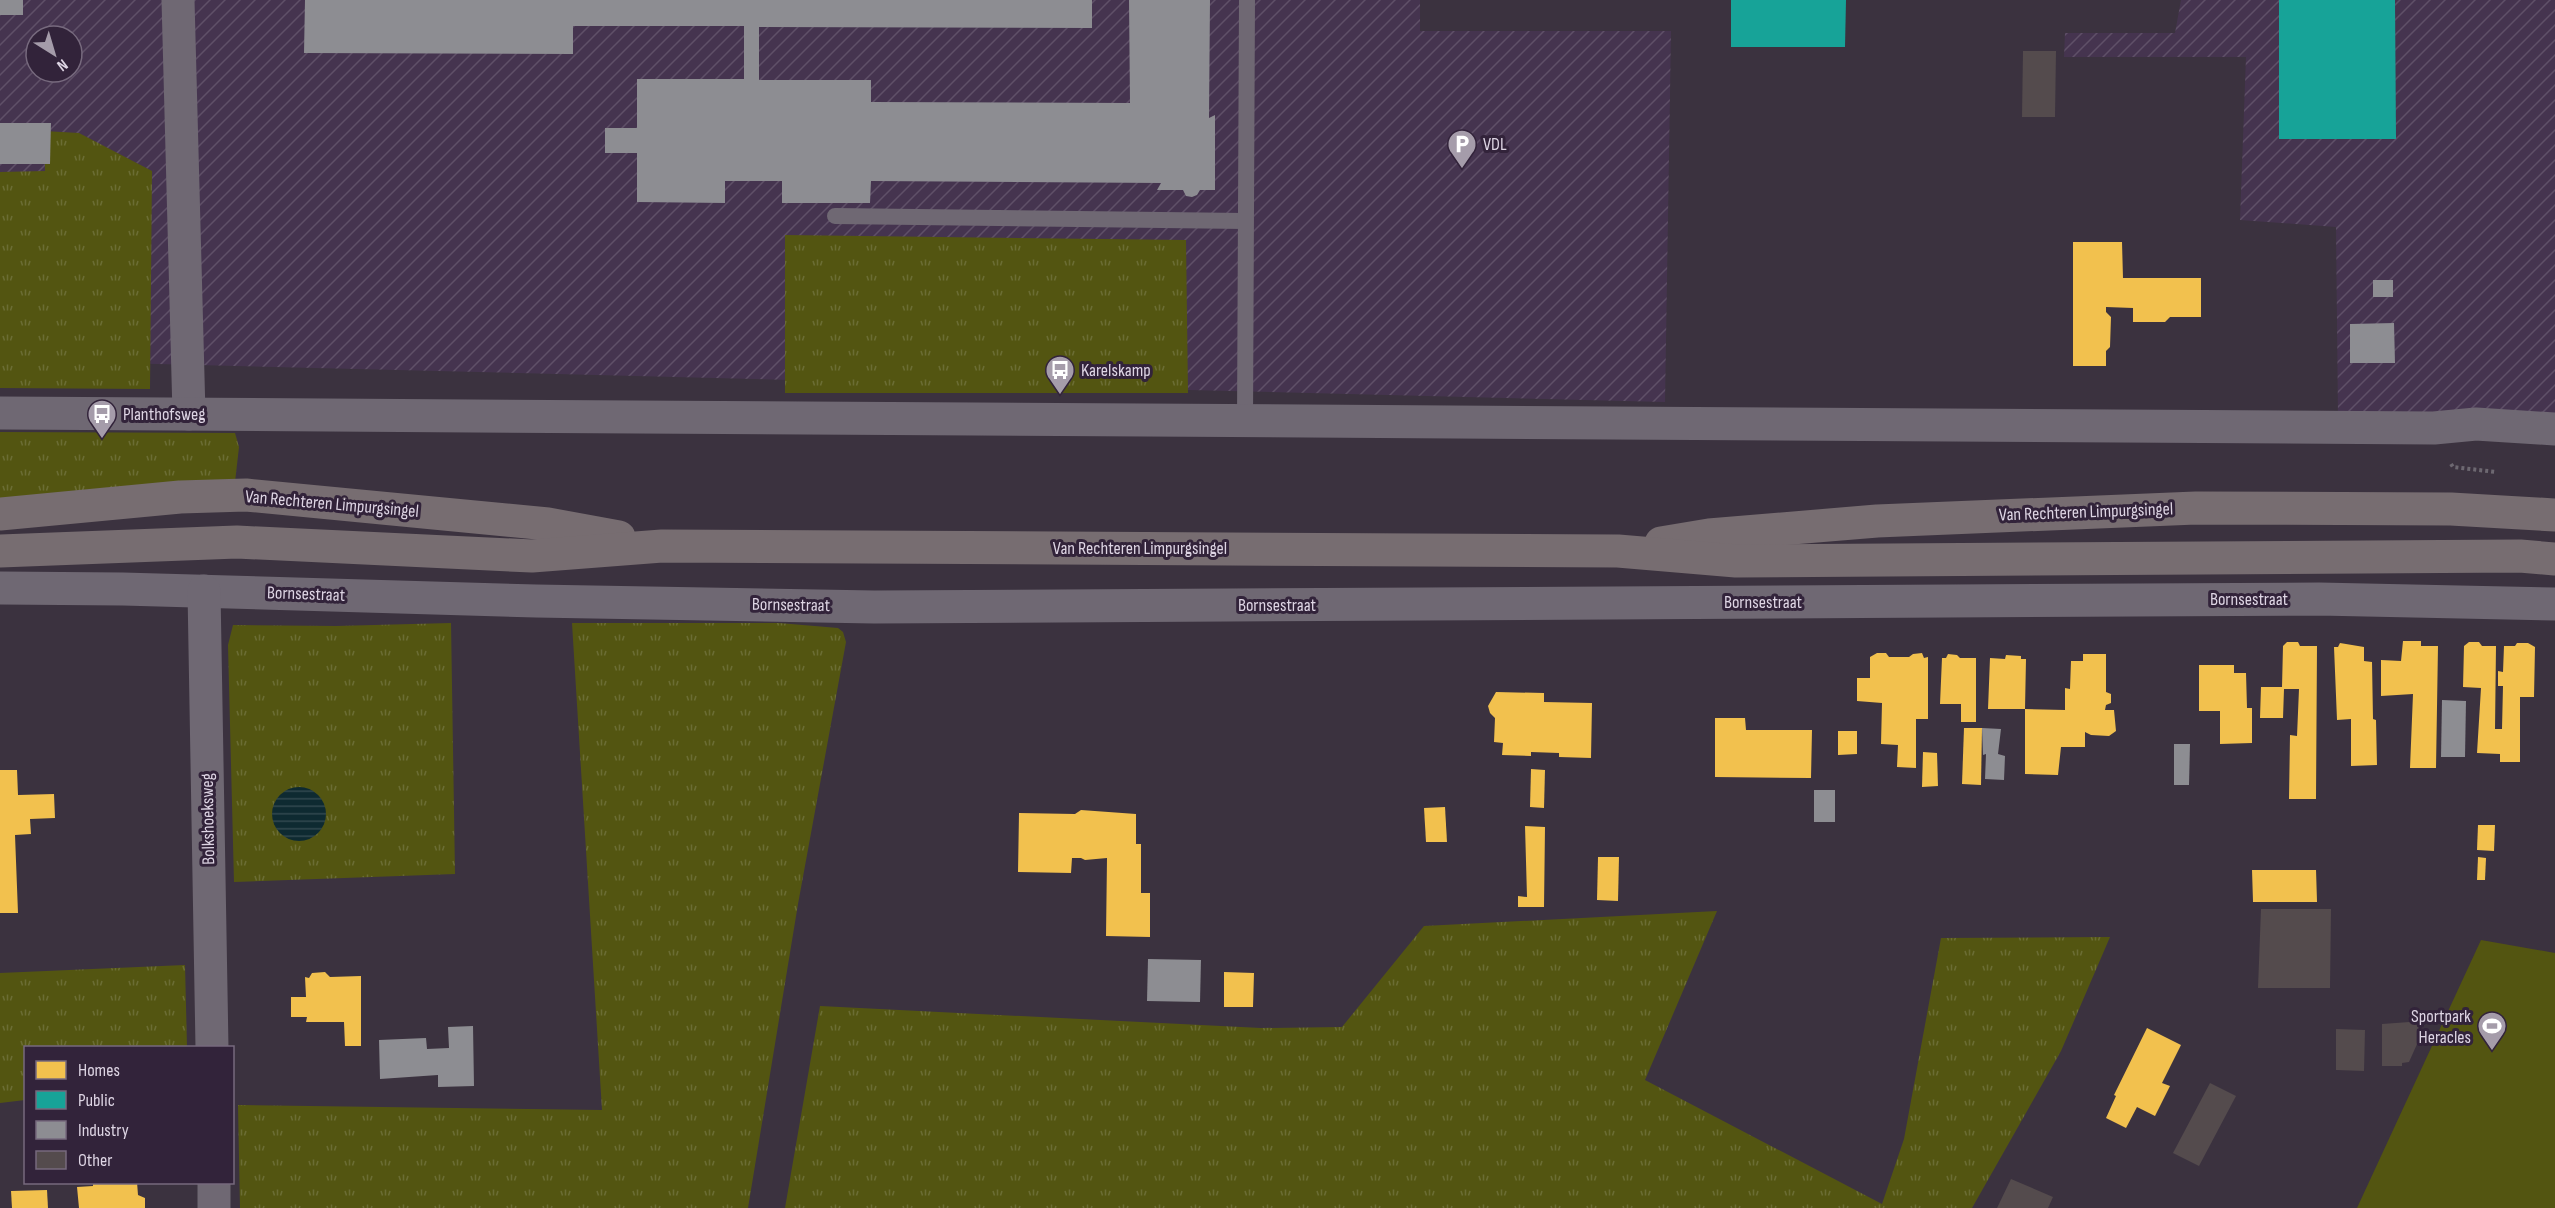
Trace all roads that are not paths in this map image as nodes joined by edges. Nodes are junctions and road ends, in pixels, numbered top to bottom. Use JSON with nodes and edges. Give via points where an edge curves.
{"nodes":[{"id":1,"x":178,"y":0,"type":"edge"},
{"id":2,"x":1247,"y":0,"type":"edge"},
{"id":3,"x":835,"y":216,"type":"dead end"},
{"id":4,"x":1245,"y":221,"type":"junction"},
{"id":5,"x":0,"y":413,"type":"edge"},
{"id":6,"x":189,"y":414,"type":"junction"},
{"id":7,"x":1245,"y":422,"type":"junction"},
{"id":8,"x":2555,"y":429,"type":"edge"},
{"id":9,"x":0,"y":514,"type":"edge"},
{"id":10,"x":2555,"y":514,"type":"edge"},
{"id":11,"x":662,"y":546,"type":"junction"},
{"id":12,"x":0,"y":551,"type":"edge"},
{"id":13,"x":1618,"y":551,"type":"junction"},
{"id":14,"x":2555,"y":559,"type":"edge"},
{"id":15,"x":0,"y":588,"type":"edge"},
{"id":16,"x":204,"y":591,"type":"junction"},
{"id":17,"x":2555,"y":604,"type":"edge"},
{"id":18,"x":212,"y":1046,"type":"edge"},
{"id":19,"x":214,"y":1184,"type":"edge"},
{"id":20,"x":214,"y":1208,"type":"edge"}],
"edges":[{"from":1,"to":6,"type":"street"},
{"from":2,"to":4,"type":"lane"},
{"from":3,"to":4,"type":"lane"},
{"from":4,"to":7,"type":"lane"},
{"from":5,"to":6,"type":"street"},
{"from":6,"to":7,"type":"street"},
{"from":7,"to":8,"type":"street","via":[[2434,428],[2476,423]]},
{"from":9,"to":11,"type":"main road","name":"Van Rechteren Limpurgsingel","via":[[180,497],[246,495],[548,524]]},
{"from":10,"to":13,"type":"main road","name":"Van Rechteren Limpurgsingel","via":[[2451,509],[2196,508],[1877,521],[1710,534]]},
{"from":11,"to":12,"type":"main road","name":"Van Rechteren Limpurgsingel","via":[[532,556],[237,542]]},
{"from":11,"to":13,"type":"main road","name":"Van Rechteren Limpurgsingel"},
{"from":13,"to":14,"type":"main road","name":"Van Rechteren Limpurgsingel","via":[[1736,561],[2520,556]]},
{"from":15,"to":16,"type":"street","name":"Bornsestraat"},
{"from":16,"to":17,"type":"street","name":"Bornsestraat","via":[[874,607],[2295,599]]},
{"from":16,"to":18,"type":"street","name":"Bolkshoeksweg"},
{"from":19,"to":20,"type":"street"}]}
